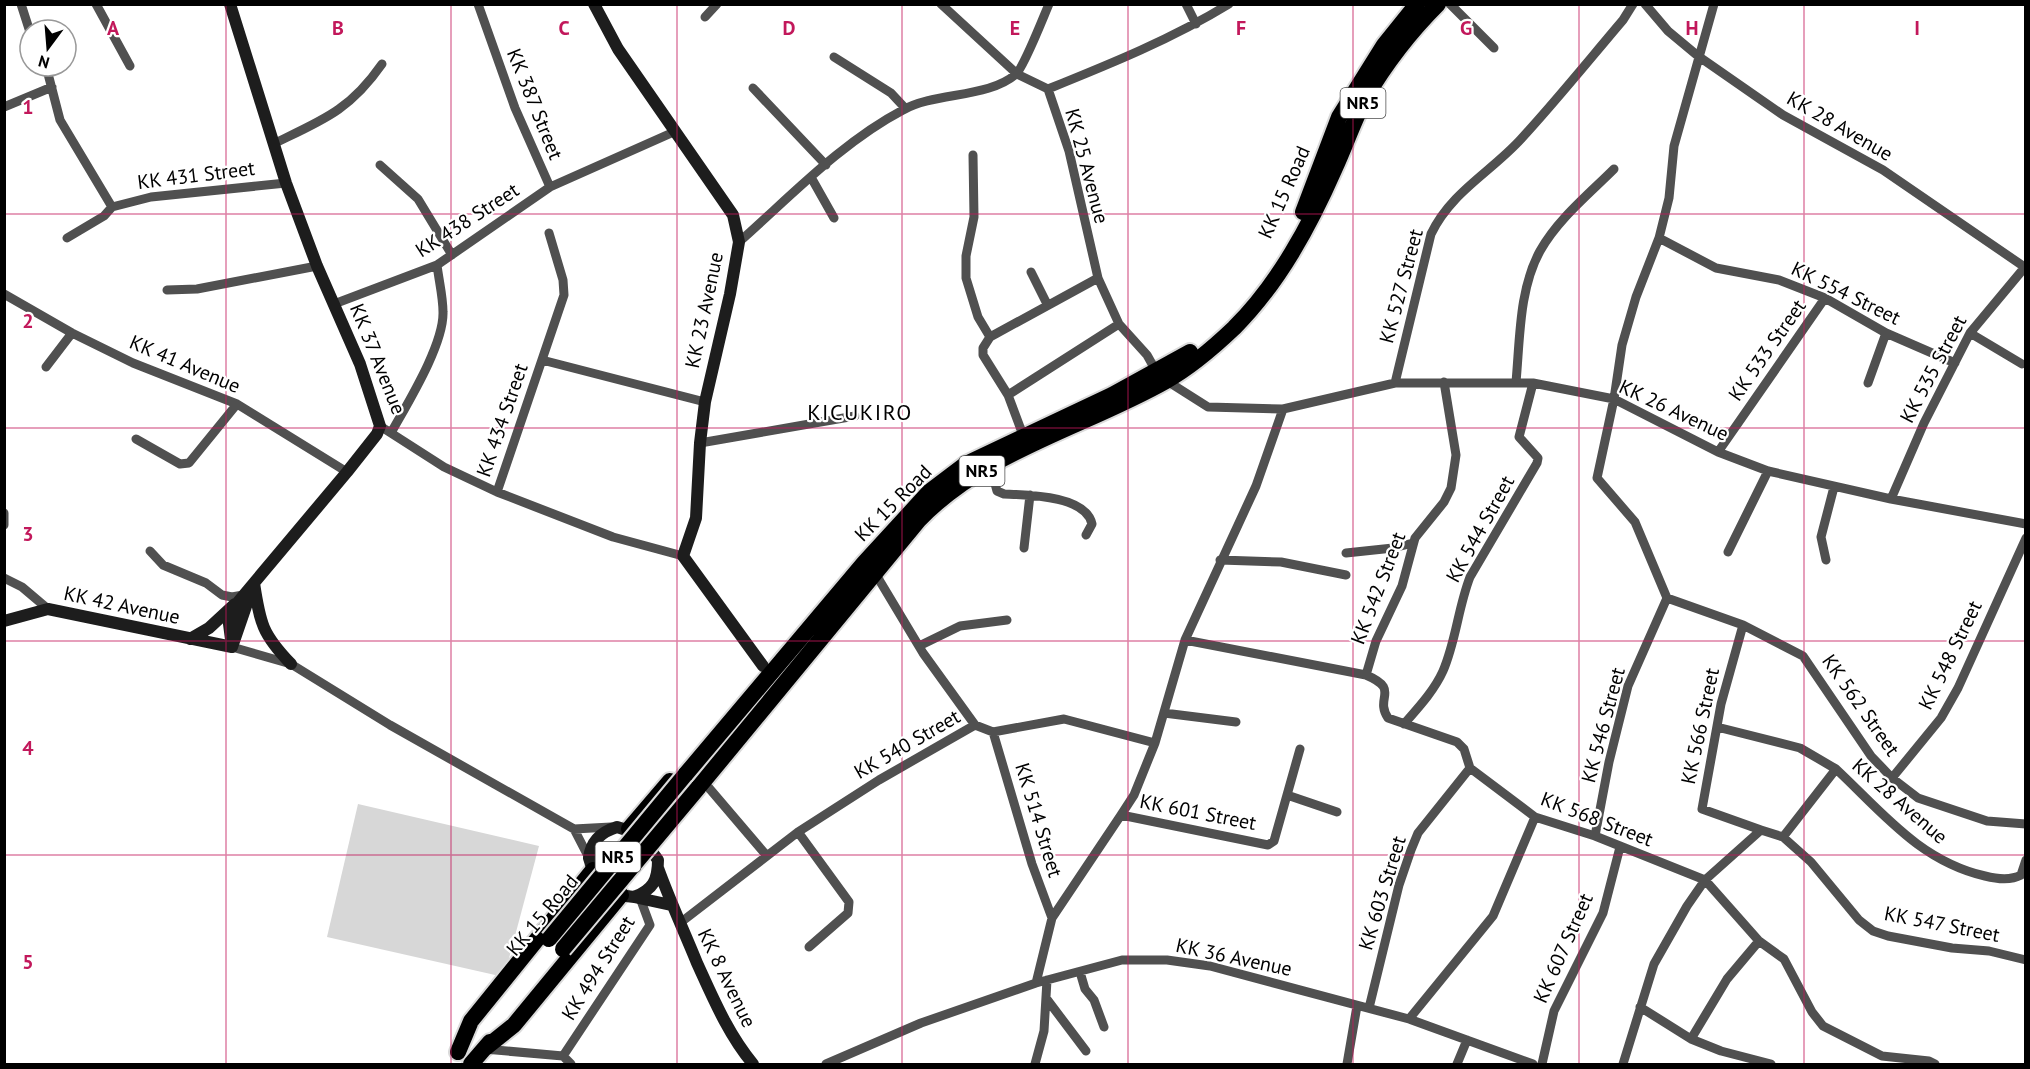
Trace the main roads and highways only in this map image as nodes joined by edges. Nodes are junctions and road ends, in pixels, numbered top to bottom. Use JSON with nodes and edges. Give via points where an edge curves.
{"nodes":[{"id":1,"x":230,"y":4,"type":"edge"},
{"id":2,"x":594,"y":4,"type":"edge"},
{"id":3,"x":1417,"y":4,"type":"edge"},
{"id":4,"x":1438,"y":4,"type":"edge"},
{"id":5,"x":1162,"y":376,"type":"junction"},
{"id":6,"x":254,"y":583,"type":"junction"},
{"id":7,"x":241,"y":598,"type":"junction"},
{"id":8,"x":4,"y":621,"type":"edge"},
{"id":9,"x":802,"y":635,"type":"junction"},
{"id":10,"x":190,"y":639,"type":"junction"},
{"id":11,"x":232,"y":647,"type":"junction"},
{"id":12,"x":291,"y":664,"type":"road end"},
{"id":13,"x":764,"y":666,"type":"junction"},
{"id":14,"x":704,"y":788,"type":"junction"},
{"id":15,"x":623,"y":828,"type":"junction"},
{"id":16,"x":656,"y":860,"type":"junction"},
{"id":17,"x":591,"y":864,"type":"junction"},
{"id":18,"x":632,"y":897,"type":"junction"},
{"id":19,"x":671,"y":905,"type":"junction"},
{"id":20,"x":484,"y":1049,"type":"junction"},
{"id":21,"x":453,"y":1059,"type":"edge"},
{"id":22,"x":471,"y":1065,"type":"edge"},
{"id":23,"x":753,"y":1065,"type":"edge"}],
"edges":[{"from":1,"to":6,"type":"main road","name":"KK 37 Avenue","via":[[285,183],[360,364],[380,426],[347,472]]},
{"from":2,"to":13,"type":"main road","name":"KK 23 Avenue","via":[[618,49],[733,215],[739,242],[705,402],[696,518],[682,556]]},
{"from":3,"to":5,"type":"highway","name":"KK 15 Road","number":"NR5","via":[[1384,45],[1339,117],[1301,214],[1265,276],[1215,332]]},
{"from":4,"to":5,"type":"highway","name":"KK 15 Road","number":"NR5","via":[[1392,57],[1366,98],[1312,217],[1265,292],[1209,351]]},
{"from":5,"to":9,"type":"highway","name":"KK 15 Road","number":"NR5","via":[[1023,435],[966,464],[929,492]]},
{"from":5,"to":14,"type":"highway","name":"KK 15 Road","number":"NR5","via":[[990,465],[941,498],[812,650]]},
{"from":6,"to":7,"type":"main road"},
{"from":6,"to":11,"type":"main road"},
{"from":6,"to":12,"type":"main road","via":[[265,634]]},
{"from":7,"to":10,"type":"main road","via":[[209,628]]},
{"from":7,"to":11,"type":"main road","via":[[229,624]]},
{"from":8,"to":10,"type":"main road","name":"KK 42 Avenue","via":[[48,609]]},
{"from":9,"to":13,"type":"highway","via":[[777,648]]},
{"from":9,"to":21,"type":"highway","name":"KK 15 Road","number":"NR5","bridge":true},
{"from":10,"to":11,"type":"main road","name":"KK 42 Avenue"},
{"from":13,"to":15,"type":"highway"},
{"from":14,"to":16,"type":"highway"},
{"from":14,"to":20,"type":"highway","name":"KK 15 Road","number":"NR5","bridge":true,"via":[[563,949]]},
{"from":15,"to":16,"type":"main road","via":[[645,840]]},
{"from":15,"to":17,"type":"main road","via":[[604,831],[598,837]]},
{"from":16,"to":18,"type":"main road","via":[[656,881],[651,888]]},
{"from":16,"to":19,"type":"main road","name":"KK 8 Avenue"},
{"from":17,"to":18,"type":"main road","via":[[612,891]]},
{"from":17,"to":21,"type":"highway","via":[[471,1021]]},
{"from":18,"to":19,"type":"main road"},
{"from":18,"to":20,"type":"highway","via":[[514,1025]]},
{"from":19,"to":23,"type":"main road","name":"KK 8 Avenue","via":[[719,1012]]},
{"from":20,"to":22,"type":"highway","name":"KK 15 Road","number":"NR5"}]}
